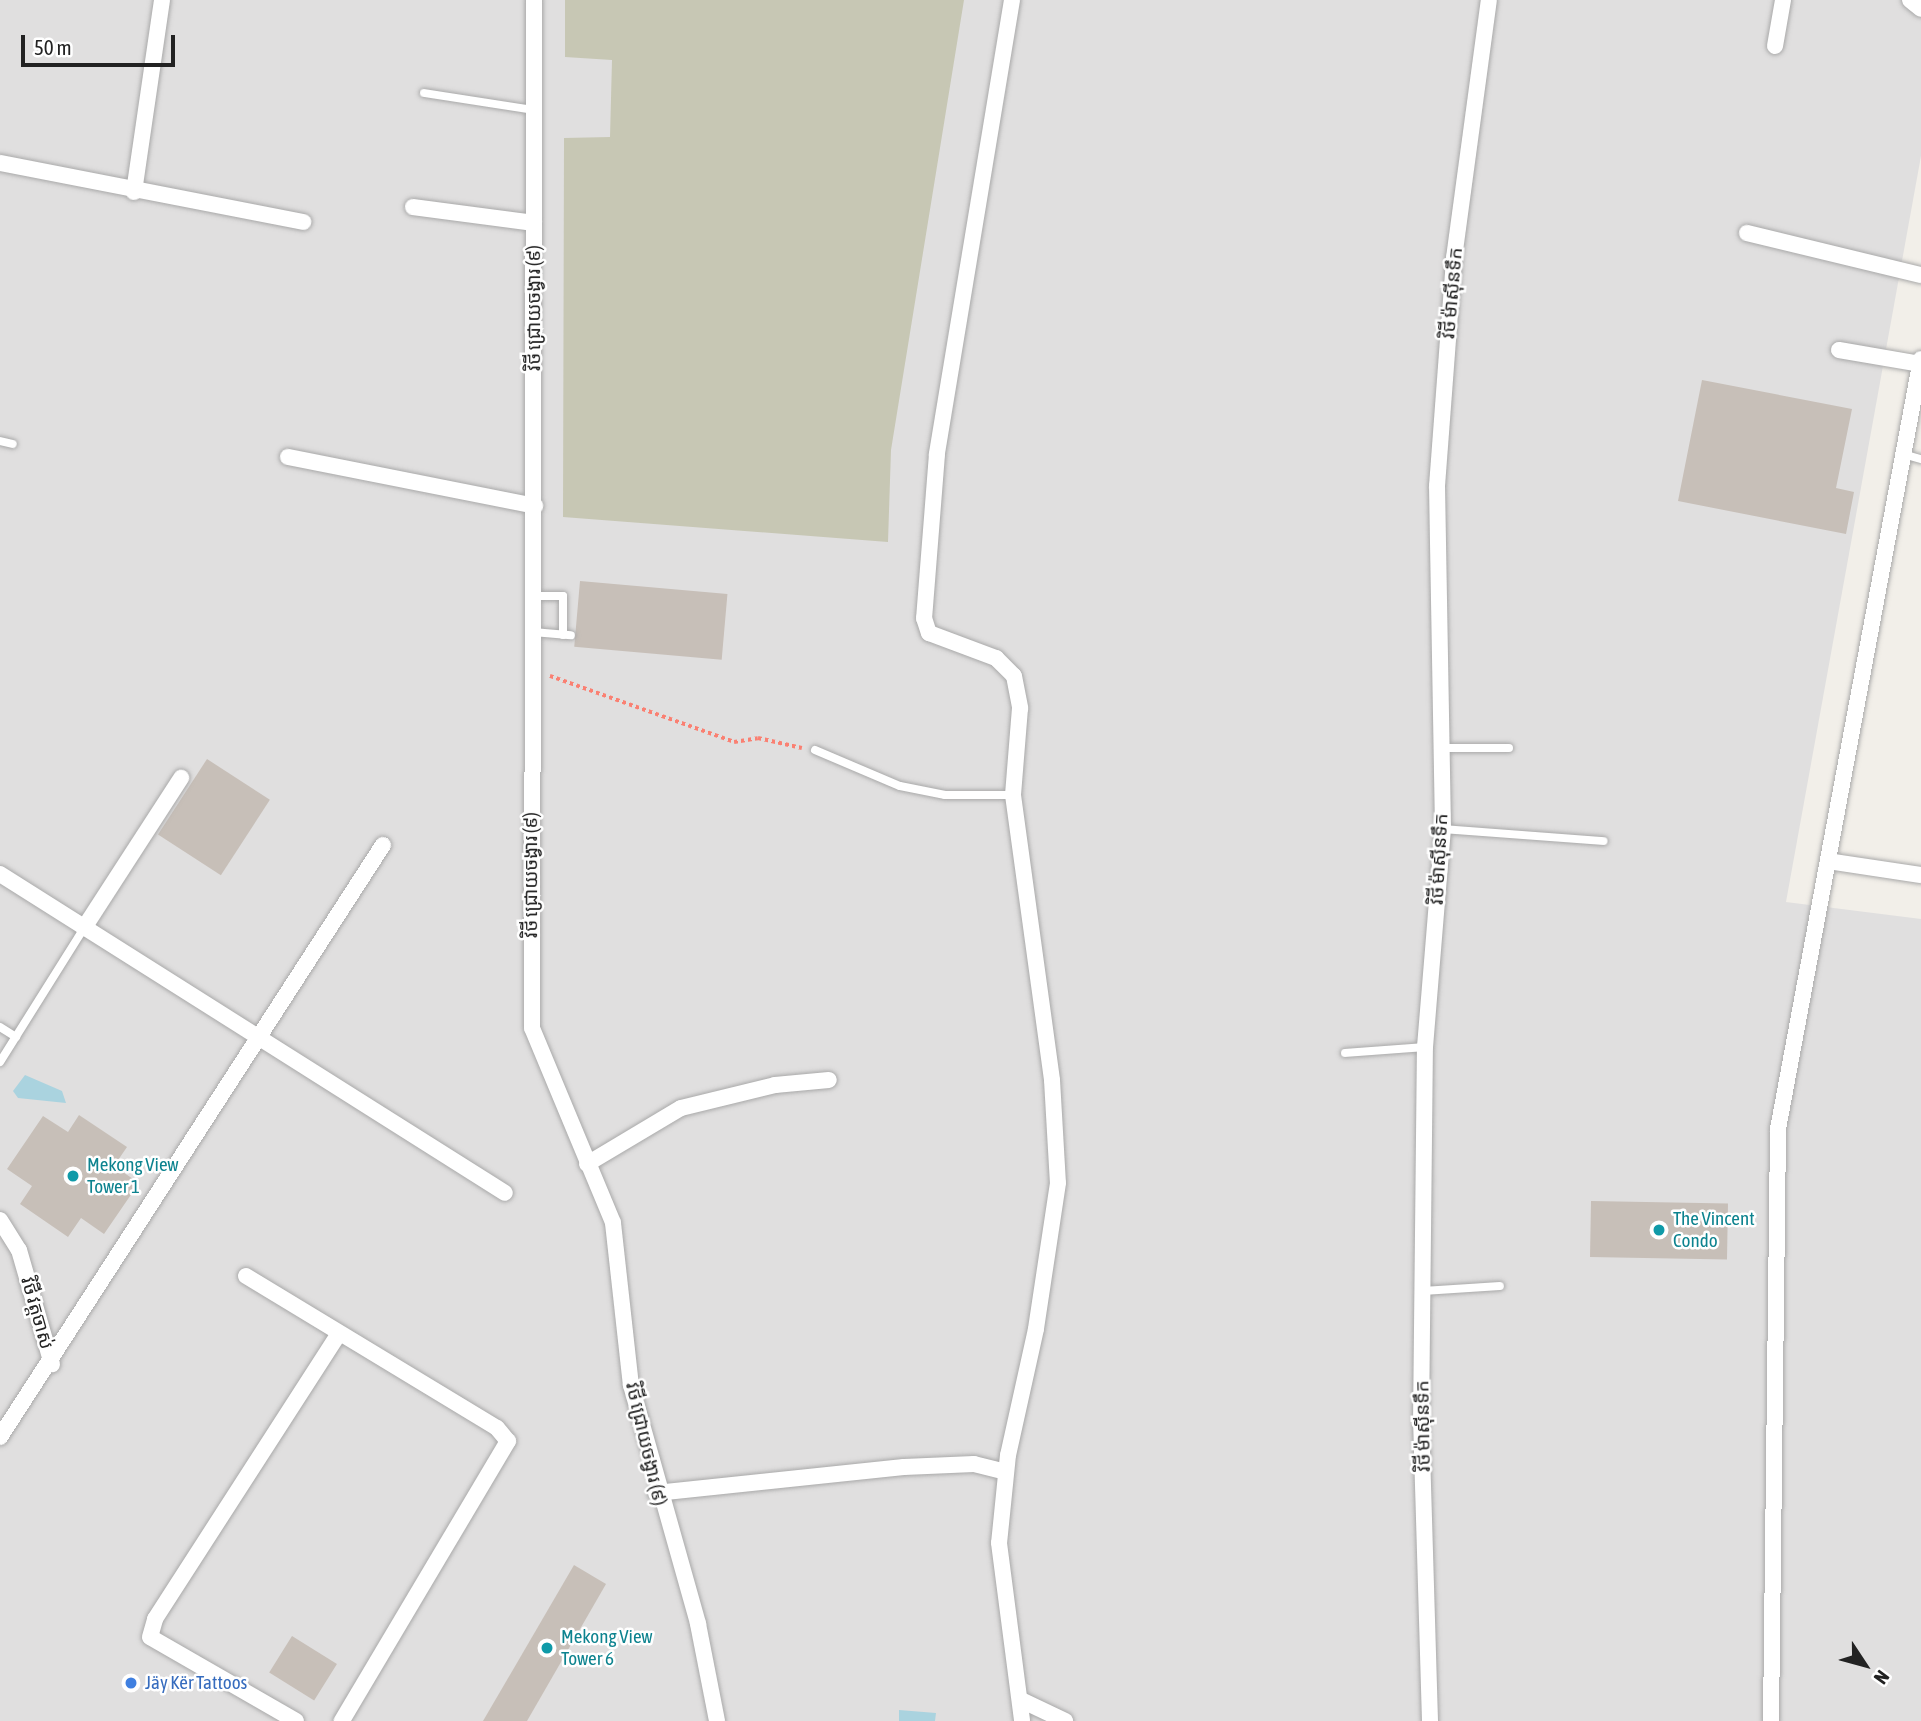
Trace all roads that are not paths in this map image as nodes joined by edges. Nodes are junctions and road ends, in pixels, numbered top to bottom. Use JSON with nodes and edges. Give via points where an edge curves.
{"nodes":[{"id":1,"x":162,"y":0,"type":"edge"},
{"id":2,"x":534,"y":0,"type":"edge"},
{"id":3,"x":1012,"y":0,"type":"edge"},
{"id":4,"x":1489,"y":0,"type":"edge"},
{"id":5,"x":1783,"y":0,"type":"edge"},
{"id":6,"x":1910,"y":0,"type":"edge"},
{"id":7,"x":1921,"y":9,"type":"edge"},
{"id":8,"x":1775,"y":46,"type":"dead end"},
{"id":9,"x":424,"y":93,"type":"dead end"},
{"id":10,"x":534,"y":110,"type":"junction"},
{"id":11,"x":0,"y":163,"type":"edge"},
{"id":12,"x":134,"y":192,"type":"junction"},
{"id":13,"x":413,"y":207,"type":"dead end"},
{"id":14,"x":303,"y":222,"type":"dead end"},
{"id":15,"x":534,"y":223,"type":"junction"},
{"id":16,"x":1747,"y":233,"type":"dead end"},
{"id":17,"x":1921,"y":275,"type":"edge"},
{"id":18,"x":1839,"y":350,"type":"dead end"},
{"id":19,"x":1920,"y":362,"type":"edge"},
{"id":20,"x":0,"y":441,"type":"edge"},
{"id":21,"x":13,"y":444,"type":"dead end"},
{"id":22,"x":1903,"y":454,"type":"junction"},
{"id":23,"x":288,"y":457,"type":"dead end"},
{"id":24,"x":1921,"y":459,"type":"edge"},
{"id":25,"x":535,"y":506,"type":"junction"},
{"id":26,"x":534,"y":596,"type":"junction"},
{"id":27,"x":533,"y":632,"type":"junction"},
{"id":28,"x":1440,"y":748,"type":"junction"},
{"id":29,"x":1510,"y":748,"type":"dead end"},
{"id":30,"x":815,"y":750,"type":"road end"},
{"id":31,"x":181,"y":778,"type":"dead end"},
{"id":32,"x":1013,"y":794,"type":"junction"},
{"id":33,"x":1443,"y":829,"type":"junction"},
{"id":34,"x":1604,"y":841,"type":"dead end"},
{"id":35,"x":383,"y":845,"type":"dead end"},
{"id":36,"x":1828,"y":861,"type":"junction"},
{"id":37,"x":0,"y":874,"type":"edge"},
{"id":38,"x":1921,"y":875,"type":"edge"},
{"id":39,"x":84,"y":928,"type":"junction"},
{"id":40,"x":0,"y":1027,"type":"edge"},
{"id":41,"x":16,"y":1037,"type":"junction"},
{"id":42,"x":260,"y":1039,"type":"junction"},
{"id":43,"x":1425,"y":1047,"type":"junction"},
{"id":44,"x":1346,"y":1053,"type":"dead end"},
{"id":45,"x":0,"y":1062,"type":"edge"},
{"id":46,"x":829,"y":1080,"type":"dead end"},
{"id":47,"x":587,"y":1164,"type":"junction"},
{"id":48,"x":505,"y":1193,"type":"dead end"},
{"id":49,"x":0,"y":1220,"type":"edge"},
{"id":50,"x":246,"y":1276,"type":"dead end"},
{"id":51,"x":1500,"y":1286,"type":"dead end"},
{"id":52,"x":1423,"y":1291,"type":"junction"},
{"id":53,"x":339,"y":1333,"type":"junction"},
{"id":54,"x":52,"y":1364,"type":"junction"},
{"id":55,"x":0,"y":1437,"type":"edge"},
{"id":56,"x":1005,"y":1472,"type":"junction"},
{"id":57,"x":656,"y":1493,"type":"junction"},
{"id":58,"x":1021,"y":1700,"type":"junction"},
{"id":59,"x":296,"y":1721,"type":"edge"},
{"id":60,"x":342,"y":1721,"type":"edge"},
{"id":61,"x":717,"y":1721,"type":"edge"},
{"id":62,"x":1022,"y":1721,"type":"edge"},
{"id":63,"x":1065,"y":1721,"type":"edge"},
{"id":64,"x":1430,"y":1721,"type":"edge"},
{"id":65,"x":1771,"y":1721,"type":"edge"}],
"edges":[{"from":1,"to":12,"type":"street"},
{"from":2,"to":10,"type":"street","name":"វិថី ជ្រោយចង្វារ (៩)"},
{"from":3,"to":32,"type":"street","via":[[937,454],[924,618],[929,634],[996,657],[1014,676],[1020,708]]},
{"from":4,"to":28,"type":"street","name":"វិថី ម៉ាស៊ីនទឹក","via":[[1454,258],[1437,486]]},
{"from":5,"to":8,"type":"street"},
{"from":6,"to":7,"type":"street"},
{"from":9,"to":10,"type":"lane"},
{"from":10,"to":15,"type":"street","name":"វិថី ជ្រោយចង្វារ (៩)"},
{"from":11,"to":12,"type":"street"},
{"from":12,"to":14,"type":"street"},
{"from":13,"to":15,"type":"street"},
{"from":15,"to":25,"type":"street","name":"វិថី ជ្រោយចង្វារ (៩)"},
{"from":16,"to":17,"type":"street"},
{"from":18,"to":19,"type":"street"},
{"from":19,"to":22,"type":"street"},
{"from":20,"to":21,"type":"lane"},
{"from":22,"to":24,"type":"lane"},
{"from":22,"to":36,"type":"street"},
{"from":23,"to":25,"type":"street"},
{"from":25,"to":26,"type":"street","name":"វិថី ជ្រោយចង្វារ (៩)"},
{"from":26,"to":27,"type":"street","name":"វិថី ជ្រោយចង្វារ (៩)"},
{"from":26,"to":27,"type":"lane","via":[[563,596],[567,635]]},
{"from":27,"to":47,"type":"street","name":"វិថី ជ្រោយចង្វារ (៩)","via":[[532,1028]]},
{"from":28,"to":29,"type":"lane"},
{"from":28,"to":33,"type":"street","name":"វិថី ម៉ាស៊ីនទឹក"},
{"from":30,"to":32,"type":"lane","via":[[900,786],[945,795]]},
{"from":31,"to":39,"type":"street"},
{"from":32,"to":56,"type":"street","via":[[1052,1080],[1058,1183]]},
{"from":33,"to":34,"type":"lane"},
{"from":33,"to":43,"type":"street","name":"វិថី ម៉ាស៊ីនទឹក"},
{"from":35,"to":42,"type":"street"},
{"from":36,"to":38,"type":"street"},
{"from":36,"to":65,"type":"street","via":[[1778,1129]]},
{"from":37,"to":39,"type":"street"},
{"from":39,"to":41,"type":"lane"},
{"from":39,"to":42,"type":"street"},
{"from":40,"to":41,"type":"lane"},
{"from":41,"to":45,"type":"lane"},
{"from":42,"to":48,"type":"street"},
{"from":42,"to":54,"type":"street"},
{"from":43,"to":44,"type":"lane"},
{"from":43,"to":52,"type":"street","name":"វិថី ម៉ាស៊ីនទឹក"},
{"from":46,"to":47,"type":"street","via":[[775,1085],[681,1108]]},
{"from":47,"to":57,"type":"street","name":"វិថី ជ្រោយចង្វារ (៩)","via":[[615,1233],[631,1385]]},
{"from":49,"to":54,"type":"street","name":"វិថី វត្តចាស់","via":[[19,1250]]},
{"from":50,"to":53,"type":"street"},
{"from":51,"to":52,"type":"lane"},
{"from":52,"to":64,"type":"street","name":"វិថី ម៉ាស៊ីនទឹក"},
{"from":53,"to":59,"type":"street","via":[[155,1619],[150,1637]]},
{"from":53,"to":60,"type":"street","via":[[497,1427],[508,1441]]},
{"from":54,"to":55,"type":"street","name":"វិថី វត្តចាស់"},
{"from":56,"to":57,"type":"street","via":[[974,1464],[904,1467]]},
{"from":56,"to":58,"type":"street","via":[[999,1543]]},
{"from":57,"to":61,"type":"street","name":"វិថី ជ្រោយចង្វារ (៩)","via":[[698,1624]]},
{"from":58,"to":62,"type":"street"},
{"from":58,"to":63,"type":"street"}]}
